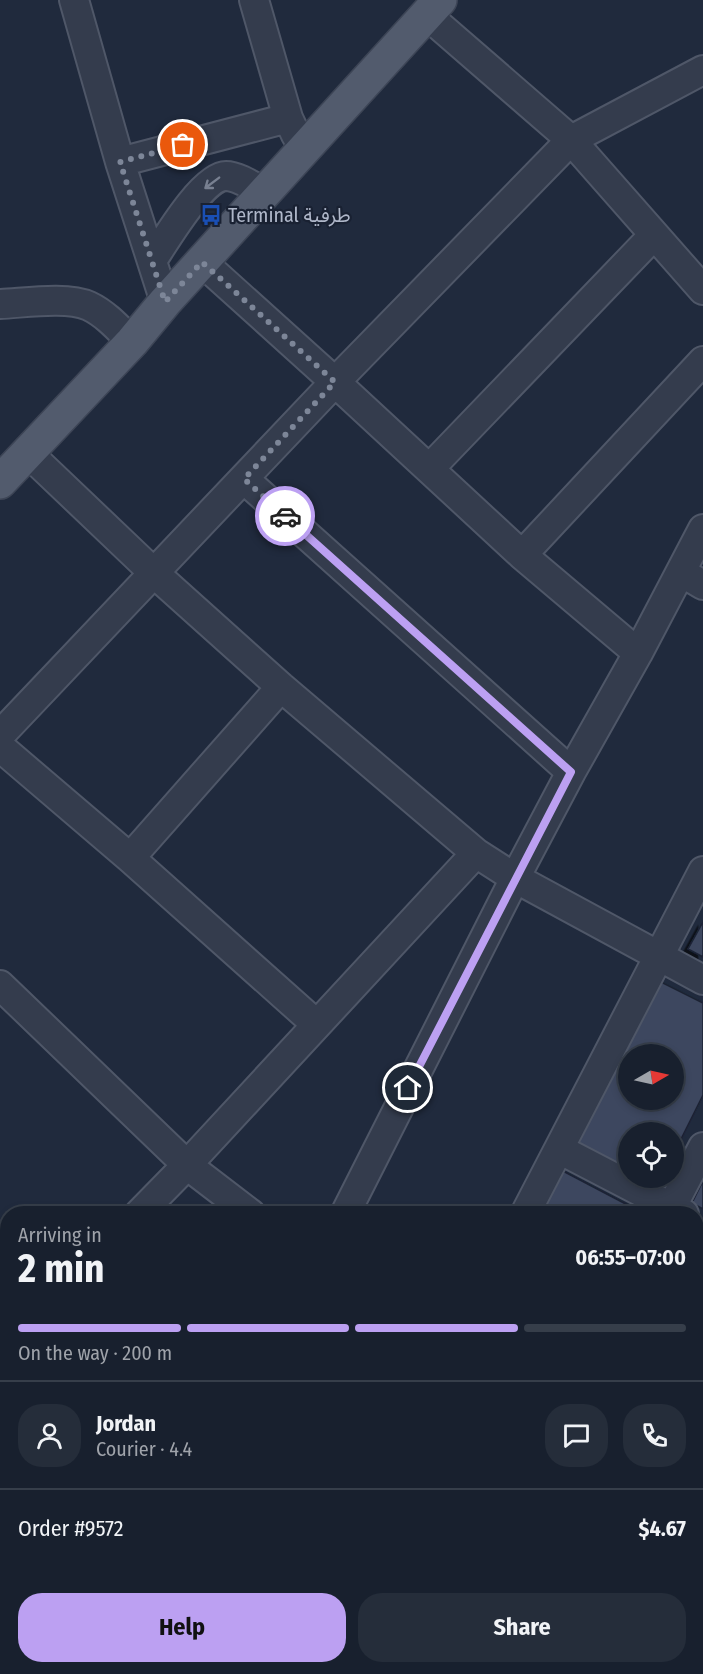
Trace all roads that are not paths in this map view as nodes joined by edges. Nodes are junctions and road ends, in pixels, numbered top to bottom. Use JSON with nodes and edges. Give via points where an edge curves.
{"nodes":[{"id":1,"x":74,"y":0,"type":"edge"},
{"id":2,"x":254,"y":0,"type":"edge"},
{"id":3,"x":434,"y":8,"type":"edge"},
{"id":4,"x":703,"y":70,"type":"edge"},
{"id":5,"x":288,"y":118,"type":"junction"},
{"id":6,"x":571,"y":140,"type":"junction"},
{"id":7,"x":303,"y":150,"type":"junction"},
{"id":8,"x":120,"y":162,"type":"junction"},
{"id":9,"x":265,"y":193,"type":"junction"},
{"id":10,"x":654,"y":235,"type":"junction"},
{"id":11,"x":153,"y":259,"type":"junction"},
{"id":12,"x":202,"y":262,"type":"junction"},
{"id":13,"x":703,"y":290,"type":"edge"},
{"id":14,"x":165,"y":302,"type":"junction"},
{"id":15,"x":0,"y":304,"type":"edge"},
{"id":16,"x":132,"y":342,"type":"junction"},
{"id":17,"x":703,"y":361,"type":"edge"},
{"id":18,"x":335,"y":382,"type":"junction"},
{"id":19,"x":27,"y":452,"type":"junction"},
{"id":20,"x":429,"y":469,"type":"junction"},
{"id":21,"x":244,"y":479,"type":"junction"},
{"id":22,"x":0,"y":482,"type":"edge"},
{"id":23,"x":703,"y":529,"type":"edge"},
{"id":24,"x":522,"y":555,"type":"junction"},
{"id":25,"x":154,"y":573,"type":"junction"},
{"id":26,"x":692,"y":578,"type":"edge"},
{"id":27,"x":638,"y":653,"type":"junction"},
{"id":28,"x":281,"y":687,"type":"junction"},
{"id":29,"x":0,"y":735,"type":"edge"},
{"id":30,"x":0,"y":747,"type":"edge"},
{"id":31,"x":571,"y":772,"type":"junction"},
{"id":32,"x":476,"y":854,"type":"junction"},
{"id":33,"x":130,"y":858,"type":"junction"},
{"id":34,"x":703,"y":872,"type":"edge"},
{"id":35,"x":515,"y":878,"type":"junction"},
{"id":36,"x":660,"y":957,"type":"junction"},
{"id":37,"x":703,"y":980,"type":"edge"},
{"id":38,"x":0,"y":985,"type":"edge"},
{"id":39,"x":316,"y":1024,"type":"junction"},
{"id":40,"x":703,"y":1147,"type":"edge"},
{"id":41,"x":559,"y":1149,"type":"junction"},
{"id":42,"x":187,"y":1165,"type":"junction"},
{"id":43,"x":147,"y":1206,"type":"edge"},
{"id":44,"x":241,"y":1206,"type":"edge"},
{"id":45,"x":349,"y":1206,"type":"edge"},
{"id":46,"x":529,"y":1206,"type":"edge"},
{"id":47,"x":665,"y":1206,"type":"edge"},
{"id":48,"x":676,"y":1206,"type":"edge"}],
"edges":[{"from":1,"to":8,"type":"street"},
{"from":2,"to":5,"type":"street"},
{"from":3,"to":6,"type":"street"},
{"from":3,"to":7,"type":"main road"},
{"from":4,"to":6,"type":"street"},
{"from":5,"to":7,"type":"street"},
{"from":5,"to":8,"type":"street"},
{"from":6,"to":10,"type":"street"},
{"from":6,"to":18,"type":"street"},
{"from":7,"to":9,"type":"main road"},
{"from":8,"to":11,"type":"street"},
{"from":9,"to":11,"type":"street","one_way":true,"via":[[234,177],[220,177],[189,205]]},
{"from":9,"to":12,"type":"main road"},
{"from":10,"to":13,"type":"street"},
{"from":10,"to":20,"type":"street"},
{"from":11,"to":14,"type":"street"},
{"from":12,"to":14,"type":"main road"},
{"from":12,"to":18,"type":"street"},
{"from":14,"to":16,"type":"main road"},
{"from":15,"to":16,"type":"street","via":[[88,305]]},
{"from":16,"to":19,"type":"main road"},
{"from":17,"to":24,"type":"street"},
{"from":18,"to":20,"type":"street"},
{"from":18,"to":21,"type":"street"},
{"from":19,"to":22,"type":"main road"},
{"from":19,"to":25,"type":"street"},
{"from":20,"to":24,"type":"street"},
{"from":21,"to":25,"type":"street"},
{"from":21,"to":31,"type":"street"},
{"from":23,"to":26,"type":"street"},
{"from":24,"to":27,"type":"street"},
{"from":25,"to":28,"type":"street"},
{"from":25,"to":29,"type":"street"},
{"from":26,"to":27,"type":"street"},
{"from":27,"to":31,"type":"street"},
{"from":28,"to":32,"type":"street"},
{"from":28,"to":33,"type":"street"},
{"from":30,"to":33,"type":"street"},
{"from":31,"to":35,"type":"street"},
{"from":32,"to":35,"type":"street"},
{"from":32,"to":39,"type":"street"},
{"from":33,"to":39,"type":"street"},
{"from":34,"to":36,"type":"street"},
{"from":35,"to":36,"type":"street"},
{"from":35,"to":45,"type":"street"},
{"from":36,"to":37,"type":"street"},
{"from":36,"to":41,"type":"street"},
{"from":38,"to":42,"type":"street"},
{"from":39,"to":42,"type":"street"},
{"from":40,"to":48,"type":"street"},
{"from":41,"to":46,"type":"street"},
{"from":41,"to":47,"type":"street"},
{"from":42,"to":43,"type":"street"},
{"from":42,"to":44,"type":"street"}]}
